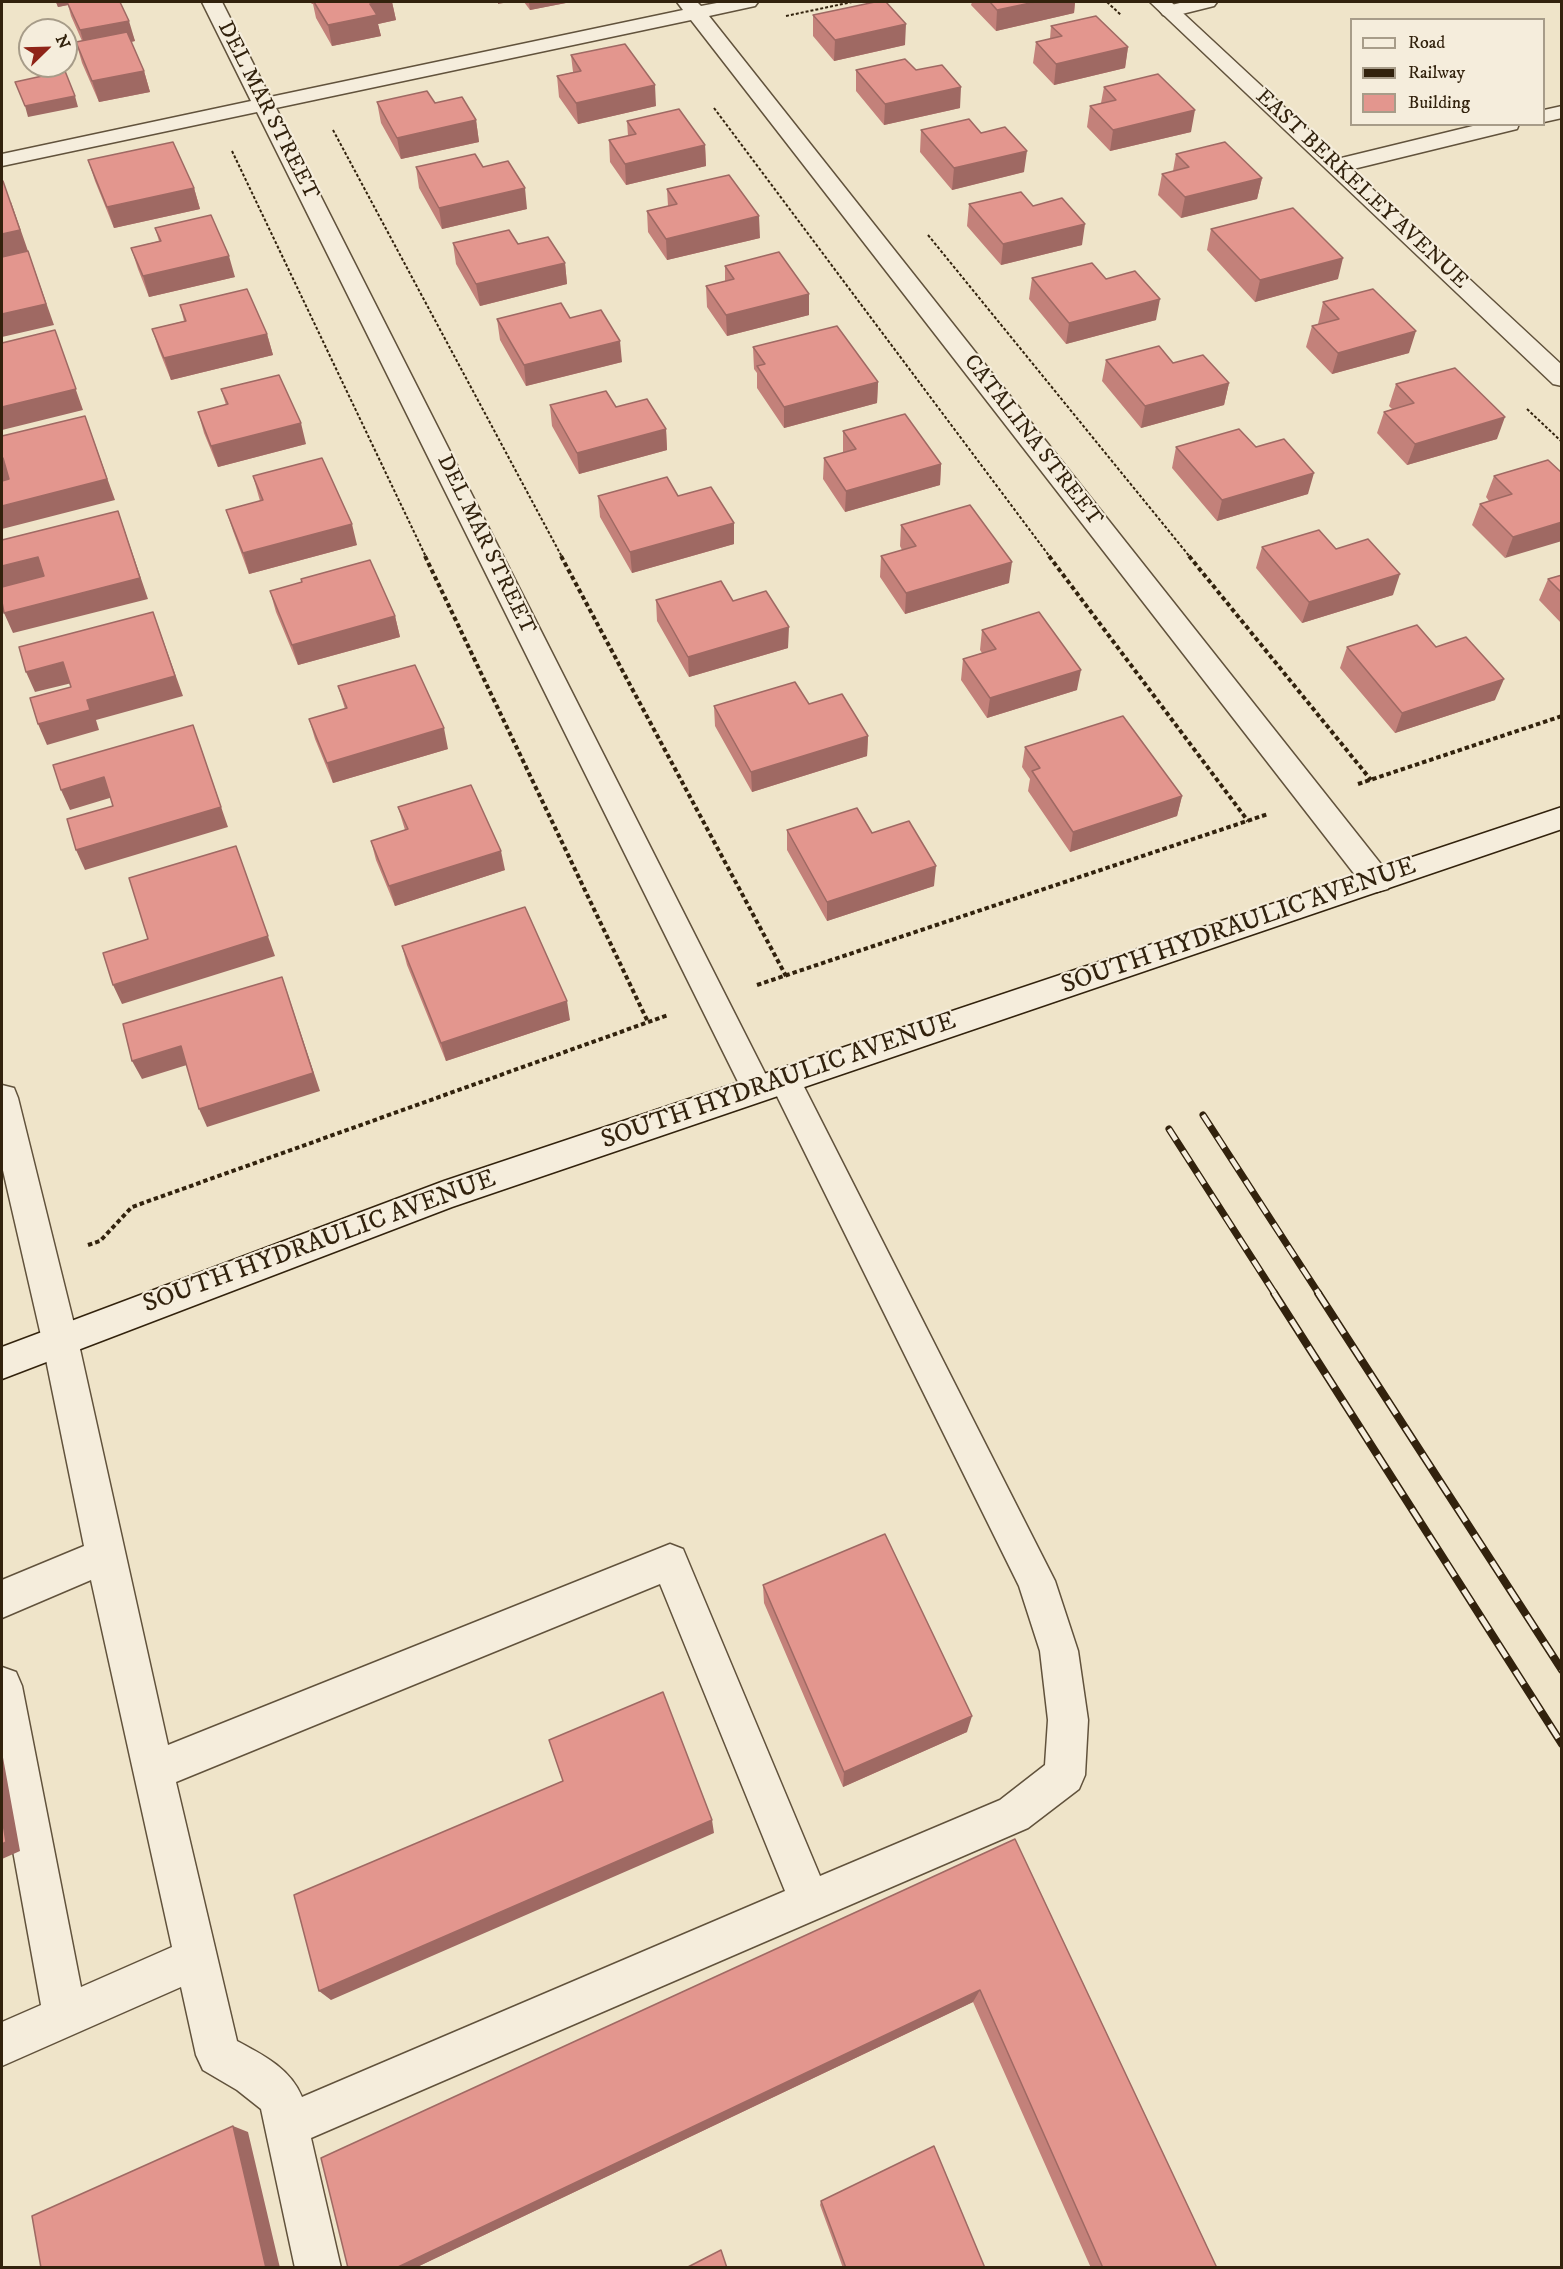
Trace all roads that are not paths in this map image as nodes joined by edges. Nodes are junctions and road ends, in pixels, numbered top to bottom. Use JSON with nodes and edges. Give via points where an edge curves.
{"nodes":[{"id":1,"x":212,"y":2,"type":"edge"},
{"id":2,"x":748,"y":2,"type":"edge"},
{"id":3,"x":1207,"y":2,"type":"edge"},
{"id":4,"x":1165,"y":6,"type":"edge"},
{"id":5,"x":692,"y":7,"type":"edge"},
{"id":6,"x":264,"y":104,"type":"junction"},
{"id":7,"x":1562,"y":112,"type":"edge"},
{"id":8,"x":1545,"y":116,"type":"edge"},
{"id":9,"x":1501,"y":126,"type":"edge"},
{"id":10,"x":2,"y":160,"type":"edge"},
{"id":11,"x":1337,"y":166,"type":"junction"},
{"id":12,"x":1562,"y":379,"type":"edge"},
{"id":13,"x":1562,"y":818,"type":"edge"},
{"id":14,"x":1377,"y":880,"type":"junction"},
{"id":15,"x":771,"y":1085,"type":"junction"},
{"id":16,"x":2,"y":1098,"type":"edge"},
{"id":17,"x":60,"y":1341,"type":"junction"},
{"id":18,"x":2,"y":1362,"type":"edge"},
{"id":19,"x":105,"y":1557,"type":"junction"},
{"id":20,"x":2,"y":1599,"type":"edge"},
{"id":21,"x":2,"y":1686,"type":"edge"},
{"id":22,"x":153,"y":1771,"type":"junction"},
{"id":23,"x":810,"y":1902,"type":"junction"},
{"id":24,"x":197,"y":1958,"type":"junction"},
{"id":25,"x":65,"y":2017,"type":"junction"},
{"id":26,"x":2,"y":2044,"type":"edge"},
{"id":27,"x":286,"y":2126,"type":"junction"},
{"id":28,"x":318,"y":2268,"type":"edge"}],
"edges":[{"from":1,"to":6,"type":"street","name":"DEL MAR STREET"},
{"from":2,"to":5,"type":"street"},
{"from":3,"to":4,"type":"street"},
{"from":4,"to":11,"type":"street","name":"EAST BERKELEY AVENUE"},
{"from":5,"to":6,"type":"street"},
{"from":5,"to":14,"type":"street","name":"CATALINA STREET"},
{"from":6,"to":10,"type":"street"},
{"from":6,"to":15,"type":"street","name":"DEL MAR STREET","via":[[712,1000]]},
{"from":7,"to":8,"type":"street"},
{"from":9,"to":11,"type":"street"},
{"from":11,"to":12,"type":"street","name":"EAST BERKELEY AVENUE"},
{"from":13,"to":14,"type":"street","name":"SOUTH HYDRAULIC AVENUE"},
{"from":14,"to":15,"type":"street","name":"SOUTH HYDRAULIC AVENUE"},
{"from":15,"to":17,"type":"street","name":"SOUTH HYDRAULIC AVENUE","via":[[444,1195]]},
{"from":15,"to":23,"type":"street","name":"DEL MAR STREET","via":[[1036,1581],[1059,1651],[1068,1720],[1065,1775],[1014,1814]]},
{"from":16,"to":17,"type":"street"},
{"from":17,"to":18,"type":"street","name":"SOUTH HYDRAULIC AVENUE"},
{"from":17,"to":19,"type":"street"},
{"from":19,"to":20,"type":"street"},
{"from":19,"to":22,"type":"street"},
{"from":21,"to":25,"type":"street"},
{"from":22,"to":23,"type":"street","via":[[670,1562]]},
{"from":22,"to":24,"type":"street"},
{"from":23,"to":27,"type":"street","name":"DEL MAR STREET"},
{"from":24,"to":25,"type":"street"},
{"from":24,"to":27,"type":"street","via":[[218,2055],[253,2074],[280,2097]]},
{"from":25,"to":26,"type":"street"},
{"from":27,"to":28,"type":"street"}]}
